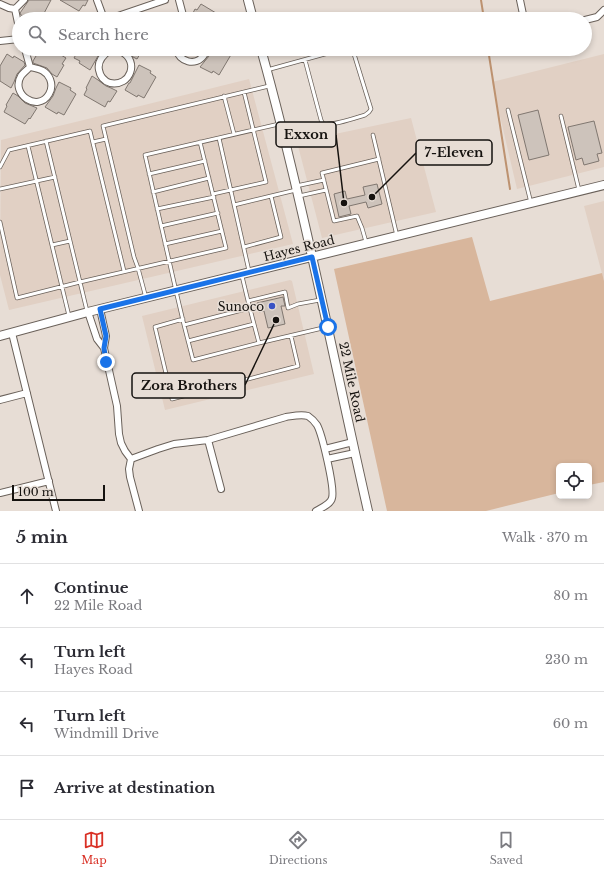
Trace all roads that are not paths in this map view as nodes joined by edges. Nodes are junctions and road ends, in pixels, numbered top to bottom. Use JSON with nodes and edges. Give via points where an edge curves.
{"nodes":[{"id":1,"x":24,"y":0,"type":"edge"},
{"id":2,"x":97,"y":0,"type":"edge"},
{"id":3,"x":165,"y":0,"type":"edge"},
{"id":4,"x":179,"y":0,"type":"edge"},
{"id":5,"x":248,"y":0,"type":"edge"},
{"id":6,"x":520,"y":0,"type":"edge"},
{"id":7,"x":0,"y":4,"type":"edge"},
{"id":8,"x":15,"y":9,"type":"junction"},
{"id":9,"x":604,"y":10,"type":"edge"},
{"id":10,"x":16,"y":12,"type":"edge"},
{"id":11,"x":101,"y":12,"type":"edge"},
{"id":12,"x":130,"y":12,"type":"edge"},
{"id":13,"x":182,"y":12,"type":"edge"},
{"id":14,"x":251,"y":12,"type":"edge"},
{"id":15,"x":523,"y":12,"type":"edge"},
{"id":16,"x":592,"y":18,"type":"edge"},
{"id":17,"x":12,"y":40,"type":"edge"},
{"id":18,"x":0,"y":41,"type":"edge"},
{"id":19,"x":27,"y":56,"type":"edge"},
{"id":20,"x":103,"y":56,"type":"edge"},
{"id":21,"x":127,"y":56,"type":"edge"},
{"id":22,"x":179,"y":56,"type":"edge"},
{"id":23,"x":204,"y":56,"type":"edge"},
{"id":24,"x":263,"y":56,"type":"edge"},
{"id":25,"x":319,"y":56,"type":"edge"},
{"id":26,"x":355,"y":56,"type":"edge"},
{"id":27,"x":305,"y":60,"type":"junction"},
{"id":28,"x":30,"y":68,"type":"junction"},
{"id":29,"x":267,"y":70,"type":"junction"},
{"id":30,"x":271,"y":85,"type":"junction"},
{"id":31,"x":244,"y":92,"type":"junction"},
{"id":32,"x":224,"y":96,"type":"junction"},
{"id":33,"x":508,"y":110,"type":"dead end"},
{"id":34,"x":561,"y":116,"type":"dead end"},
{"id":35,"x":281,"y":124,"type":"junction"},
{"id":36,"x":252,"y":130,"type":"junction"},
{"id":37,"x":234,"y":134,"type":"junction"},
{"id":38,"x":373,"y":135,"type":"dead end"},
{"id":39,"x":219,"y":138,"type":"junction"},
{"id":40,"x":106,"y":139,"type":"junction"},
{"id":41,"x":46,"y":141,"type":"junction"},
{"id":42,"x":93,"y":142,"type":"junction"},
{"id":43,"x":200,"y":142,"type":"junction"},
{"id":44,"x":28,"y":146,"type":"junction"},
{"id":45,"x":379,"y":159,"type":"junction"},
{"id":46,"x":205,"y":160,"type":"junction"},
{"id":47,"x":0,"y":167,"type":"edge"},
{"id":48,"x":149,"y":174,"type":"junction"},
{"id":49,"x":55,"y":177,"type":"junction"},
{"id":50,"x":209,"y":178,"type":"junction"},
{"id":51,"x":324,"y":180,"type":"junction"},
{"id":52,"x":36,"y":181,"type":"junction"},
{"id":53,"x":604,"y":185,"type":"edge"},
{"id":54,"x":0,"y":189,"type":"edge"},
{"id":55,"x":230,"y":190,"type":"junction"},
{"id":56,"x":326,"y":190,"type":"junction"},
{"id":57,"x":298,"y":191,"type":"junction"},
{"id":58,"x":580,"y":191,"type":"junction"},
{"id":59,"x":153,"y":192,"type":"junction"},
{"id":60,"x":213,"y":196,"type":"junction"},
{"id":61,"x":271,"y":196,"type":"junction"},
{"id":62,"x":531,"y":203,"type":"junction"},
{"id":63,"x":234,"y":205,"type":"junction"},
{"id":64,"x":157,"y":209,"type":"junction"},
{"id":65,"x":218,"y":213,"type":"junction"},
{"id":66,"x":0,"y":222,"type":"edge"},
{"id":67,"x":161,"y":226,"type":"junction"},
{"id":68,"x":222,"y":231,"type":"junction"},
{"id":69,"x":397,"y":236,"type":"junction"},
{"id":70,"x":70,"y":241,"type":"junction"},
{"id":71,"x":165,"y":244,"type":"junction"},
{"id":72,"x":366,"y":244,"type":"junction"},
{"id":73,"x":52,"y":245,"type":"junction"},
{"id":74,"x":244,"y":247,"type":"junction"},
{"id":75,"x":312,"y":257,"type":"junction"},
{"id":76,"x":169,"y":262,"type":"junction"},
{"id":77,"x":138,"y":268,"type":"junction"},
{"id":78,"x":124,"y":271,"type":"junction"},
{"id":79,"x":246,"y":273,"type":"junction"},
{"id":80,"x":80,"y":282,"type":"junction"},
{"id":81,"x":62,"y":286,"type":"junction"},
{"id":82,"x":176,"y":291,"type":"junction"},
{"id":83,"x":147,"y":298,"type":"junction"},
{"id":84,"x":322,"y":299,"type":"junction"},
{"id":85,"x":248,"y":301,"type":"junction"},
{"id":86,"x":250,"y":308,"type":"junction"},
{"id":87,"x":100,"y":309,"type":"junction"},
{"id":88,"x":88,"y":312,"type":"junction"},
{"id":89,"x":69,"y":318,"type":"junction"},
{"id":90,"x":183,"y":320,"type":"junction"},
{"id":91,"x":184,"y":324,"type":"junction"},
{"id":92,"x":254,"y":324,"type":"junction"},
{"id":93,"x":328,"y":327,"type":"junction"},
{"id":94,"x":12,"y":333,"type":"junction"},
{"id":95,"x":0,"y":336,"type":"edge"},
{"id":96,"x":291,"y":336,"type":"junction"},
{"id":97,"x":188,"y":341,"type":"junction"},
{"id":98,"x":259,"y":343,"type":"junction"},
{"id":99,"x":104,"y":348,"type":"junction"},
{"id":100,"x":27,"y":393,"type":"junction"},
{"id":101,"x":0,"y":400,"type":"edge"},
{"id":102,"x":208,"y":440,"type":"junction"},
{"id":103,"x":353,"y":442,"type":"junction"},
{"id":104,"x":325,"y":449,"type":"junction"},
{"id":105,"x":355,"y":453,"type":"junction"},
{"id":106,"x":131,"y":459,"type":"junction"},
{"id":107,"x":327,"y":459,"type":"junction"},
{"id":108,"x":49,"y":481,"type":"junction"},
{"id":109,"x":221,"y":489,"type":"dead end"},
{"id":110,"x":0,"y":494,"type":"edge"},
{"id":111,"x":56,"y":511,"type":"edge"},
{"id":112,"x":139,"y":511,"type":"edge"},
{"id":113,"x":316,"y":511,"type":"edge"},
{"id":114,"x":368,"y":511,"type":"edge"}],
"edges":[{"from":1,"to":8,"type":"street"},
{"from":2,"to":11,"type":"street"},
{"from":3,"to":12,"type":"street"},
{"from":4,"to":13,"type":"street"},
{"from":5,"to":14,"type":"main road"},
{"from":6,"to":15,"type":"street"},
{"from":7,"to":8,"type":"street"},
{"from":8,"to":10,"type":"street"},
{"from":9,"to":16,"type":"street"},
{"from":17,"to":18,"type":"street"},
{"from":19,"to":28,"type":"street"},
{"from":20,"to":21,"type":"street","via":[[98,66],[99,73],[108,82],[116,84],[128,78],[131,72],[131,62]]},
{"from":22,"to":23,"type":"street","via":[[190,62]]},
{"from":24,"to":29,"type":"main road","name":"22 Mile Road"},
{"from":25,"to":27,"type":"lane"},
{"from":26,"to":27,"type":"lane","via":[[369,112],[327,125],[321,120]]},
{"from":27,"to":29,"type":"lane"},
{"from":28,"to":28,"type":"street","via":[[21,76],[19,90],[27,100],[38,102],[51,92],[51,81],[48,74],[42,70]]},
{"from":29,"to":30,"type":"main road","name":"22 Mile Road"},
{"from":30,"to":31,"type":"lane"},
{"from":30,"to":35,"type":"main road","name":"22 Mile Road"},
{"from":31,"to":32,"type":"lane"},
{"from":31,"to":36,"type":"lane"},
{"from":32,"to":37,"type":"lane"},
{"from":32,"to":40,"type":"lane","via":[[103,126]]},
{"from":33,"to":62,"type":"lane"},
{"from":34,"to":58,"type":"lane"},
{"from":35,"to":36,"type":"lane"},
{"from":35,"to":57,"type":"main road","name":"22 Mile Road"},
{"from":36,"to":37,"type":"lane"},
{"from":36,"to":55,"type":"lane","via":[[266,182]]},
{"from":37,"to":39,"type":"lane"},
{"from":38,"to":45,"type":"lane"},
{"from":39,"to":43,"type":"lane"},
{"from":39,"to":55,"type":"lane"},
{"from":40,"to":42,"type":"lane"},
{"from":40,"to":77,"type":"lane"},
{"from":41,"to":42,"type":"lane","via":[[90,131]]},
{"from":41,"to":44,"type":"lane"},
{"from":41,"to":49,"type":"lane"},
{"from":42,"to":78,"type":"lane"},
{"from":43,"to":46,"type":"lane"},
{"from":43,"to":48,"type":"lane","via":[[145,155]]},
{"from":44,"to":47,"type":"lane","via":[[9,150]]},
{"from":44,"to":52,"type":"lane"},
{"from":45,"to":51,"type":"lane","via":[[322,173]]},
{"from":45,"to":69,"type":"lane"},
{"from":46,"to":48,"type":"lane"},
{"from":46,"to":50,"type":"lane"},
{"from":48,"to":59,"type":"lane"},
{"from":49,"to":52,"type":"lane"},
{"from":49,"to":70,"type":"lane"},
{"from":50,"to":59,"type":"lane"},
{"from":50,"to":60,"type":"lane"},
{"from":51,"to":56,"type":"lane"},
{"from":51,"to":57,"type":"lane"},
{"from":52,"to":54,"type":"lane"},
{"from":52,"to":73,"type":"lane"},
{"from":53,"to":58,"type":"main road","name":"Hayes Road"},
{"from":55,"to":60,"type":"lane"},
{"from":55,"to":63,"type":"lane"},
{"from":56,"to":57,"type":"lane"},
{"from":56,"to":72,"type":"lane","via":[[334,221],[357,216]]},
{"from":57,"to":61,"type":"lane"},
{"from":57,"to":75,"type":"main road","name":"22 Mile Road"},
{"from":58,"to":62,"type":"main road","name":"Hayes Road"},
{"from":59,"to":64,"type":"lane"},
{"from":60,"to":64,"type":"lane"},
{"from":60,"to":65,"type":"lane"},
{"from":61,"to":63,"type":"lane"},
{"from":61,"to":74,"type":"lane","via":[[281,238]]},
{"from":62,"to":69,"type":"main road","name":"Hayes Road"},
{"from":63,"to":74,"type":"lane"},
{"from":64,"to":67,"type":"lane"},
{"from":65,"to":67,"type":"lane"},
{"from":65,"to":68,"type":"lane"},
{"from":66,"to":81,"type":"lane","via":[[18,298]]},
{"from":67,"to":71,"type":"lane"},
{"from":68,"to":71,"type":"lane"},
{"from":68,"to":76,"type":"lane","via":[[226,248]]},
{"from":69,"to":72,"type":"main road","name":"Hayes Road"},
{"from":70,"to":73,"type":"lane"},
{"from":70,"to":80,"type":"lane"},
{"from":71,"to":76,"type":"lane"},
{"from":72,"to":75,"type":"main road","name":"Hayes Road"},
{"from":73,"to":81,"type":"lane"},
{"from":74,"to":79,"type":"lane"},
{"from":75,"to":79,"type":"main road","name":"Hayes Road"},
{"from":75,"to":84,"type":"main road","name":"22 Mile Road"},
{"from":76,"to":77,"type":"lane"},
{"from":76,"to":82,"type":"lane"},
{"from":77,"to":78,"type":"lane"},
{"from":77,"to":83,"type":"lane"},
{"from":78,"to":80,"type":"lane"},
{"from":79,"to":82,"type":"main road","name":"Hayes Road"},
{"from":79,"to":85,"type":"lane"},
{"from":80,"to":81,"type":"lane"},
{"from":80,"to":88,"type":"lane"},
{"from":81,"to":89,"type":"lane"},
{"from":82,"to":83,"type":"main road","name":"Hayes Road"},
{"from":82,"to":90,"type":"lane"},
{"from":83,"to":87,"type":"main road","name":"Hayes Road"},
{"from":84,"to":85,"type":"lane","via":[[288,308],[285,292]]},
{"from":84,"to":93,"type":"main road","name":"22 Mile Road"},
{"from":85,"to":86,"type":"lane"},
{"from":86,"to":91,"type":"lane"},
{"from":86,"to":92,"type":"lane"},
{"from":87,"to":88,"type":"main road","name":"Hayes Road"},
{"from":87,"to":99,"type":"street","via":[[106,336]]},
{"from":88,"to":89,"type":"main road","name":"Hayes Road"},
{"from":88,"to":99,"type":"street","via":[[97,339]]},
{"from":89,"to":94,"type":"main road","name":"Hayes Road"},
{"from":90,"to":91,"type":"lane"},
{"from":90,"to":96,"type":"lane","via":[[155,327],[172,399],[298,366]]},
{"from":91,"to":97,"type":"lane"},
{"from":92,"to":97,"type":"lane"},
{"from":92,"to":98,"type":"lane"},
{"from":93,"to":96,"type":"lane"},
{"from":93,"to":103,"type":"main road","name":"22 Mile Road"},
{"from":94,"to":95,"type":"main road","name":"Hayes Road"},
{"from":94,"to":100,"type":"street"},
{"from":96,"to":98,"type":"lane"},
{"from":97,"to":98,"type":"lane","via":[[192,360]]},
{"from":99,"to":106,"type":"street","via":[[117,406],[121,444]]},
{"from":100,"to":101,"type":"street"},
{"from":100,"to":108,"type":"street"},
{"from":102,"to":104,"type":"street","via":[[295,415],[312,419]]},
{"from":102,"to":106,"type":"street","via":[[174,444]]},
{"from":102,"to":109,"type":"street"},
{"from":103,"to":104,"type":"street"},
{"from":103,"to":105,"type":"main road","name":"22 Mile Road"},
{"from":104,"to":107,"type":"street"},
{"from":105,"to":107,"type":"street"},
{"from":105,"to":114,"type":"main road","name":"22 Mile Road"},
{"from":106,"to":112,"type":"street","via":[[130,477]]},
{"from":107,"to":113,"type":"street","via":[[332,498],[330,503]]},
{"from":108,"to":110,"type":"street"},
{"from":108,"to":111,"type":"street"}]}
